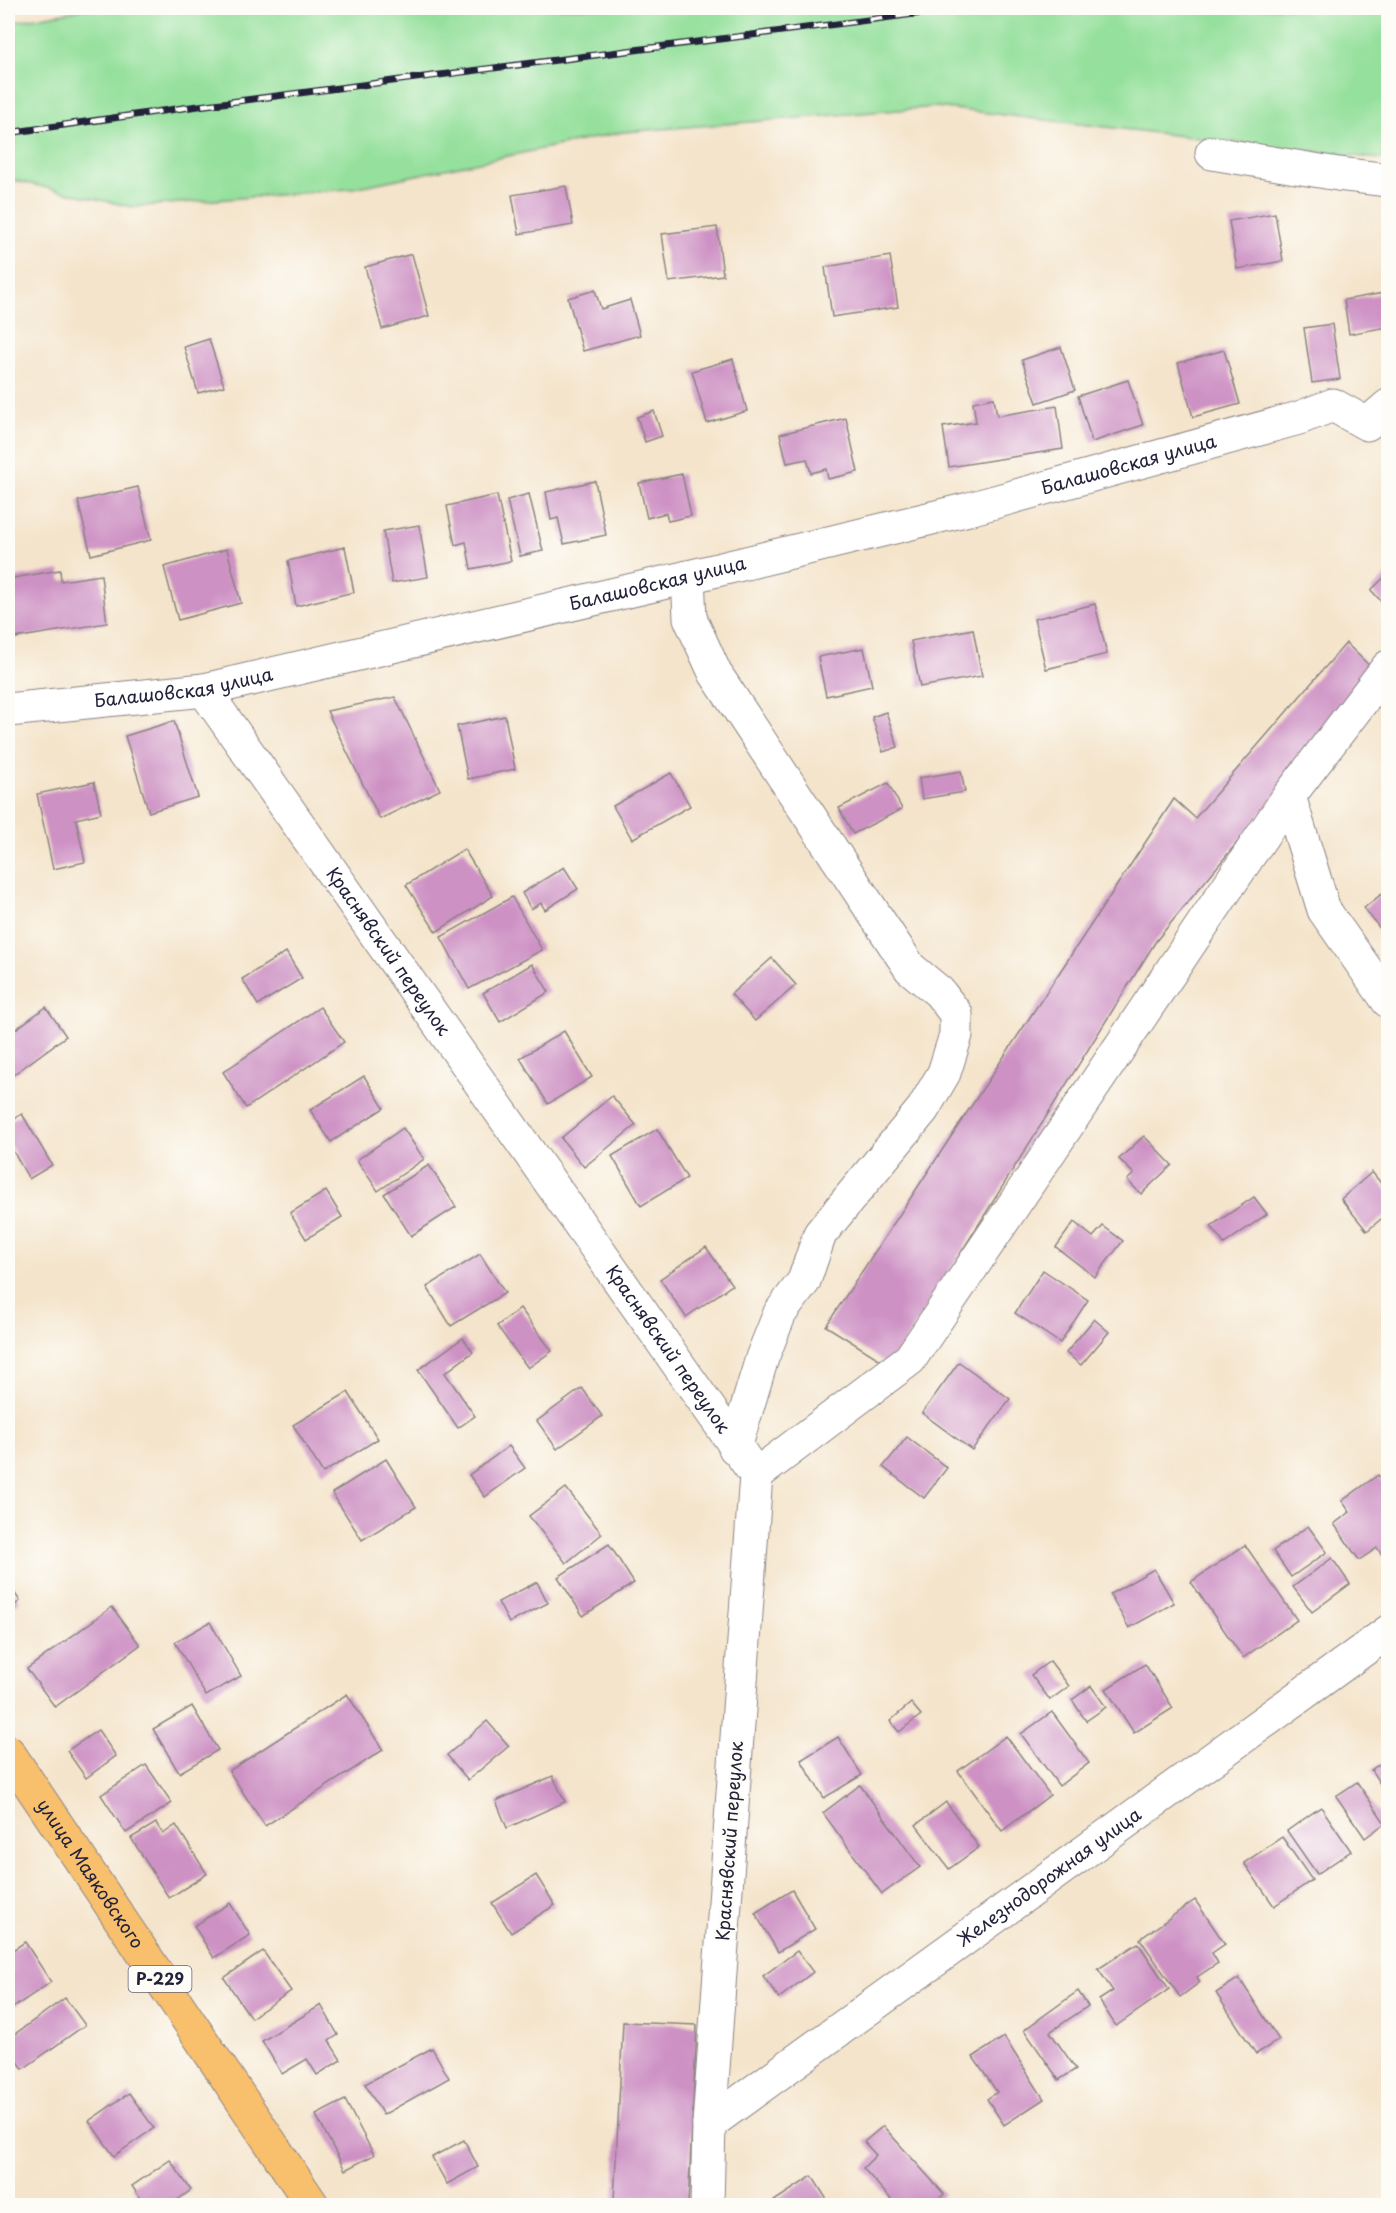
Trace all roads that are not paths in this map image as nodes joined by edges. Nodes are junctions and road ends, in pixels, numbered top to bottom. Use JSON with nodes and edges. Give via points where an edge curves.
{"nodes":[{"id":1,"x":1212,"y":153,"type":"dead end"},
{"id":2,"x":1389,"y":180,"type":"edge"},
{"id":3,"x":1389,"y":406,"type":"edge"},
{"id":4,"x":688,"y":577,"type":"junction"},
{"id":5,"x":1389,"y":667,"type":"edge"},
{"id":6,"x":204,"y":690,"type":"junction"},
{"id":7,"x":8,"y":710,"type":"edge"},
{"id":8,"x":1289,"y":796,"type":"junction"},
{"id":9,"x":1389,"y":1002,"type":"edge"},
{"id":10,"x":735,"y":1448,"type":"junction"},
{"id":11,"x":756,"y":1475,"type":"junction"},
{"id":12,"x":1389,"y":1632,"type":"edge"},
{"id":13,"x":8,"y":1752,"type":"edge"},
{"id":14,"x":709,"y":2124,"type":"junction"},
{"id":15,"x":313,"y":2205,"type":"edge"},
{"id":16,"x":707,"y":2205,"type":"edge"}],
"edges":[{"from":1,"to":2,"type":"street"},
{"from":3,"to":4,"type":"street","name":"Балашовская улица","via":[[1367,424],[1333,405],[1299,418],[969,509]]},
{"from":4,"to":6,"type":"street","name":"Балашовская улица"},
{"from":4,"to":10,"type":"street","via":[[690,618],[715,673],[910,968],[939,992],[956,1014],[956,1035],[944,1073],[923,1109],[820,1234],[804,1281],[780,1313]]},
{"from":5,"to":8,"type":"street"},
{"from":6,"to":7,"type":"street","name":"Балашовская улица"},
{"from":6,"to":10,"type":"street","name":"Краснявский переулок"},
{"from":8,"to":9,"type":"street","via":[[1324,910]]},
{"from":8,"to":11,"type":"street","via":[[910,1359]]},
{"from":10,"to":11,"type":"street","name":"Краснявский переулок"},
{"from":11,"to":14,"type":"street","name":"Краснявский переулок"},
{"from":12,"to":14,"type":"street","name":"Железнодорожная улица"},
{"from":13,"to":15,"type":"main road","name":"улица Маяковского","number":"Р-229"},
{"from":14,"to":16,"type":"street","name":"Краснявский переулок"}]}
